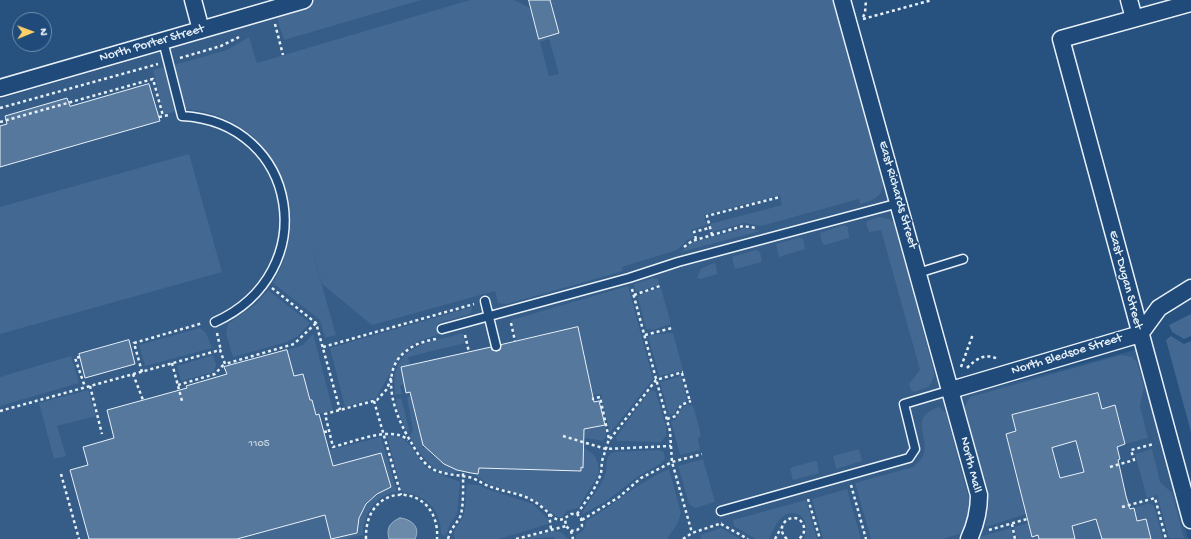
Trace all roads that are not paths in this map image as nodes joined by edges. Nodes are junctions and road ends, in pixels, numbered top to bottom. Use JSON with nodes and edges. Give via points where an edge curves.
{"nodes":[{"id":1,"x":193,"y":0,"type":"edge"},
{"id":2,"x":304,"y":0,"type":"edge"},
{"id":3,"x":842,"y":0,"type":"edge"},
{"id":4,"x":1130,"y":0,"type":"edge"},
{"id":5,"x":1191,"y":3,"type":"edge"},
{"id":6,"x":1134,"y":18,"type":"junction"},
{"id":7,"x":201,"y":30,"type":"junction"},
{"id":8,"x":162,"y":41,"type":"junction"},
{"id":9,"x":0,"y":88,"type":"edge"},
{"id":10,"x":899,"y":203,"type":"junction"},
{"id":11,"x":963,"y":259,"type":"dead end"},
{"id":12,"x":918,"y":272,"type":"junction"},
{"id":13,"x":1191,"y":288,"type":"edge"},
{"id":14,"x":484,"y":301,"type":"road end"},
{"id":15,"x":489,"y":317,"type":"junction"},
{"id":16,"x":215,"y":322,"type":"road end"},
{"id":17,"x":442,"y":333,"type":"road end"},
{"id":18,"x":1140,"y":334,"type":"junction"},
{"id":19,"x":496,"y":346,"type":"dead end"},
{"id":20,"x":951,"y":390,"type":"junction"},
{"id":21,"x":721,"y":511,"type":"dead end"},
{"id":22,"x":1191,"y":520,"type":"edge"},
{"id":23,"x":970,"y":537,"type":"edge"}],
"edges":[{"from":1,"to":7,"type":"street"},
{"from":2,"to":7,"type":"street","name":"North Porter Street"},
{"from":3,"to":10,"type":"street","name":"East Richards Street"},
{"from":4,"to":6,"type":"street"},
{"from":5,"to":6,"type":"street"},
{"from":6,"to":18,"type":"street","name":"East Dugan Street","via":[[1061,39]]},
{"from":7,"to":8,"type":"street","name":"North Porter Street"},
{"from":8,"to":9,"type":"street","name":"North Porter Street"},
{"from":8,"to":16,"type":"lane","via":[[182,116],[207,119],[238,134],[256,148],[275,177],[282,198],[284,232],[280,254],[266,283],[246,305]]},
{"from":10,"to":12,"type":"street","name":"East Richards Street"},
{"from":10,"to":15,"type":"lane","via":[[678,262]]},
{"from":11,"to":12,"type":"lane"},
{"from":12,"to":20,"type":"street","name":"East Richards Street"},
{"from":13,"to":18,"type":"street","name":"North Bledsoe Street","via":[[1159,308]]},
{"from":14,"to":15,"type":"lane"},
{"from":15,"to":17,"type":"lane","via":[[462,324]]},
{"from":15,"to":19,"type":"lane"},
{"from":18,"to":20,"type":"street","name":"North Bledsoe Street"},
{"from":18,"to":22,"type":"street","name":"East Dugan Street"},
{"from":20,"to":21,"type":"lane","via":[[904,404],[916,449],[909,458]]},
{"from":20,"to":23,"type":"street","name":"North Mall","via":[[979,495],[979,509]]}]}
